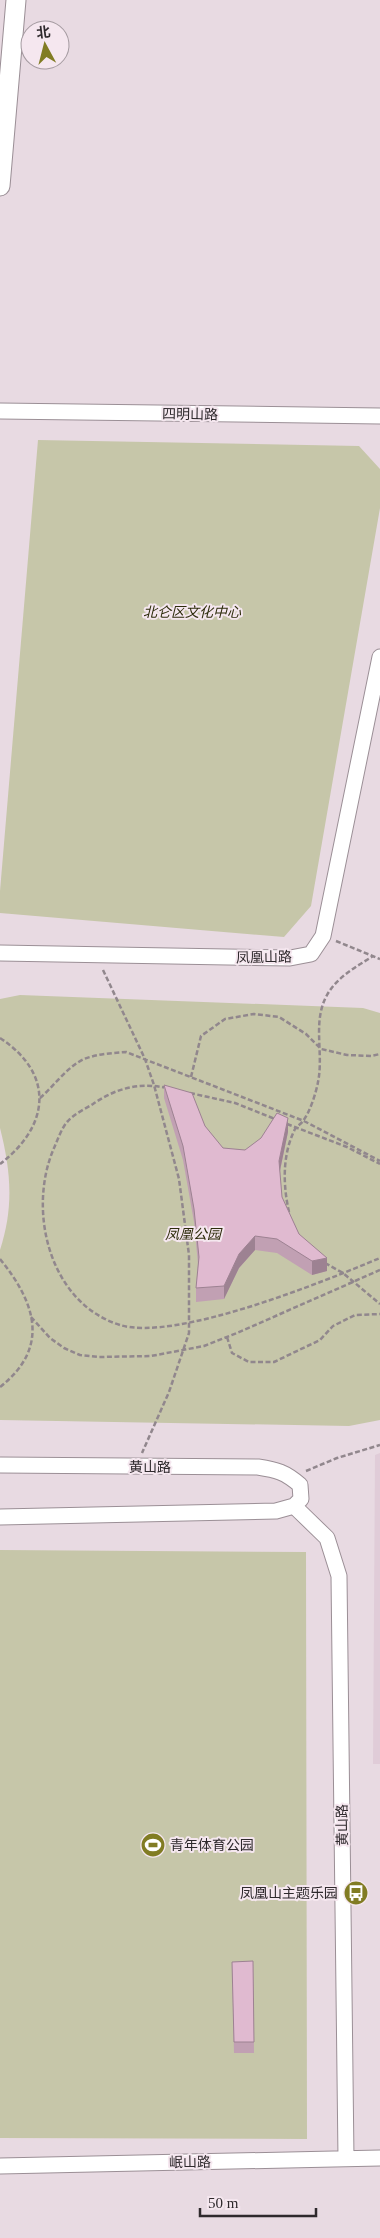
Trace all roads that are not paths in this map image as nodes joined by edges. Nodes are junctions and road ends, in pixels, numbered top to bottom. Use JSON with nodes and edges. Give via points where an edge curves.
{"nodes":[{"id":1,"x":16,"y":0,"type":"edge"},
{"id":2,"x":0,"y":186,"type":"edge"},
{"id":3,"x":0,"y":411,"type":"edge"},
{"id":4,"x":380,"y":416,"type":"edge"},
{"id":5,"x":380,"y":657,"type":"edge"},
{"id":6,"x":0,"y":953,"type":"edge"},
{"id":7,"x":0,"y":1459,"type":"edge"},
{"id":8,"x":0,"y":1466,"type":"edge"},
{"id":9,"x":16,"y":1466,"type":"junction"},
{"id":10,"x":294,"y":1506,"type":"junction"},
{"id":11,"x":0,"y":1517,"type":"edge"},
{"id":12,"x":346,"y":2158,"type":"junction"},
{"id":13,"x":380,"y":2158,"type":"edge"},
{"id":14,"x":0,"y":2166,"type":"edge"}],
"edges":[{"from":1,"to":2,"type":"main road"},
{"from":3,"to":4,"type":"street","name":"四明山路"},
{"from":5,"to":6,"type":"street","name":"凤凰山路","via":[[323,936],[311,954],[290,958]]},
{"from":7,"to":9,"type":"street"},
{"from":8,"to":9,"type":"street","name":"黄山路"},
{"from":9,"to":10,"type":"street","name":"黄山路","via":[[258,1467],[281,1470],[300,1485],[301,1499]]},
{"from":10,"to":11,"type":"street","via":[[276,1511]]},
{"from":10,"to":12,"type":"street","name":"黄山路","via":[[328,1538],[339,1576]]},
{"from":12,"to":13,"type":"street","name":"岷山路"},
{"from":12,"to":14,"type":"street","name":"岷山路"}]}
